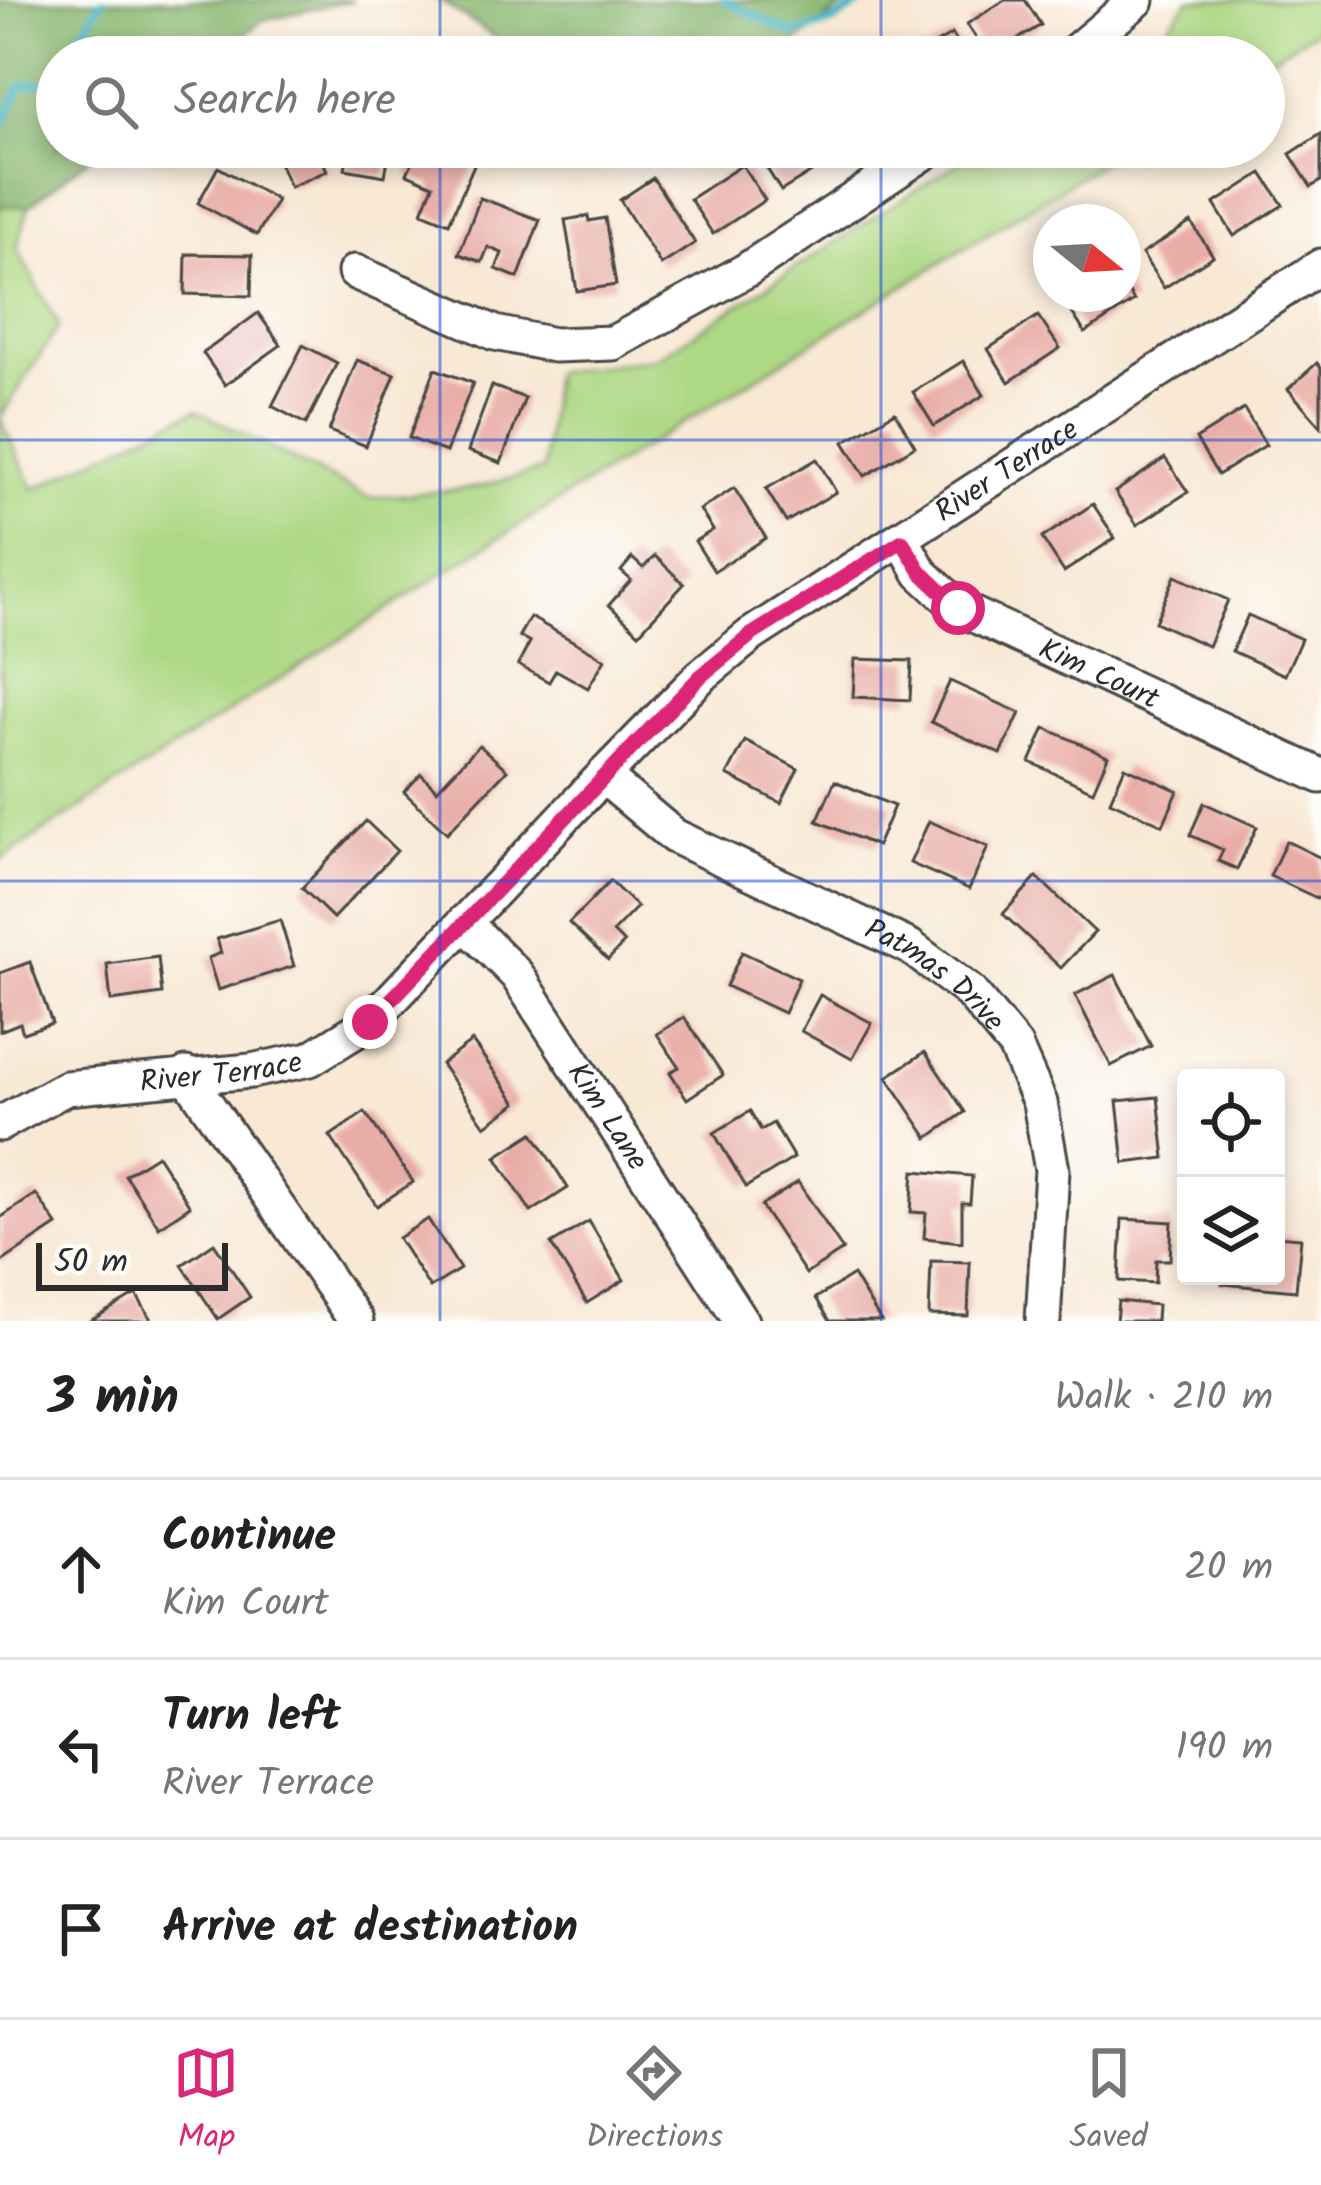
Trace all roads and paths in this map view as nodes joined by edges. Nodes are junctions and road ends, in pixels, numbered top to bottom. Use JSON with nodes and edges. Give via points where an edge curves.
{"nodes":[{"id":1,"x":1137,"y":0,"type":"edge"},
{"id":2,"x":1094,"y":36,"type":"edge"},
{"id":3,"x":901,"y":168,"type":"edge"},
{"id":4,"x":1320,"y":269,"type":"edge"},
{"id":5,"x":356,"y":272,"type":"dead end"},
{"id":6,"x":902,"y":541,"type":"junction"},
{"id":7,"x":603,"y":776,"type":"junction"},
{"id":8,"x":1321,"y":776,"type":"edge"},
{"id":9,"x":464,"y":922,"type":"junction"},
{"id":10,"x":186,"y":1074,"type":"junction"},
{"id":11,"x":0,"y":1124,"type":"edge"},
{"id":12,"x":356,"y":1321,"type":"edge"},
{"id":13,"x":741,"y":1321,"type":"edge"},
{"id":14,"x":1043,"y":1321,"type":"edge"}],
"edges":[{"from":1,"to":2,"type":"street"},
{"from":3,"to":5,"type":"street","via":[[745,271],[613,343],[554,345],[494,333]]},
{"from":4,"to":6,"type":"street","name":"River Terrace"},
{"from":6,"to":7,"type":"street","name":"River Terrace","via":[[751,635]]},
{"from":6,"to":8,"type":"street","name":"Kim Court","via":[[958,608]]},
{"from":7,"to":9,"type":"street","name":"River Terrace"},
{"from":7,"to":14,"type":"street","name":"Patmas Drive","via":[[674,836],[910,947],[970,992],[1015,1046],[1040,1103],[1052,1170]]},
{"from":9,"to":10,"type":"street","name":"River Terrace","via":[[370,1022],[310,1059]]},
{"from":9,"to":13,"type":"street","name":"Kim Lane","via":[[517,975]]},
{"from":10,"to":11,"type":"street","name":"River Terrace","via":[[66,1088]]},
{"from":10,"to":12,"type":"street"}]}
